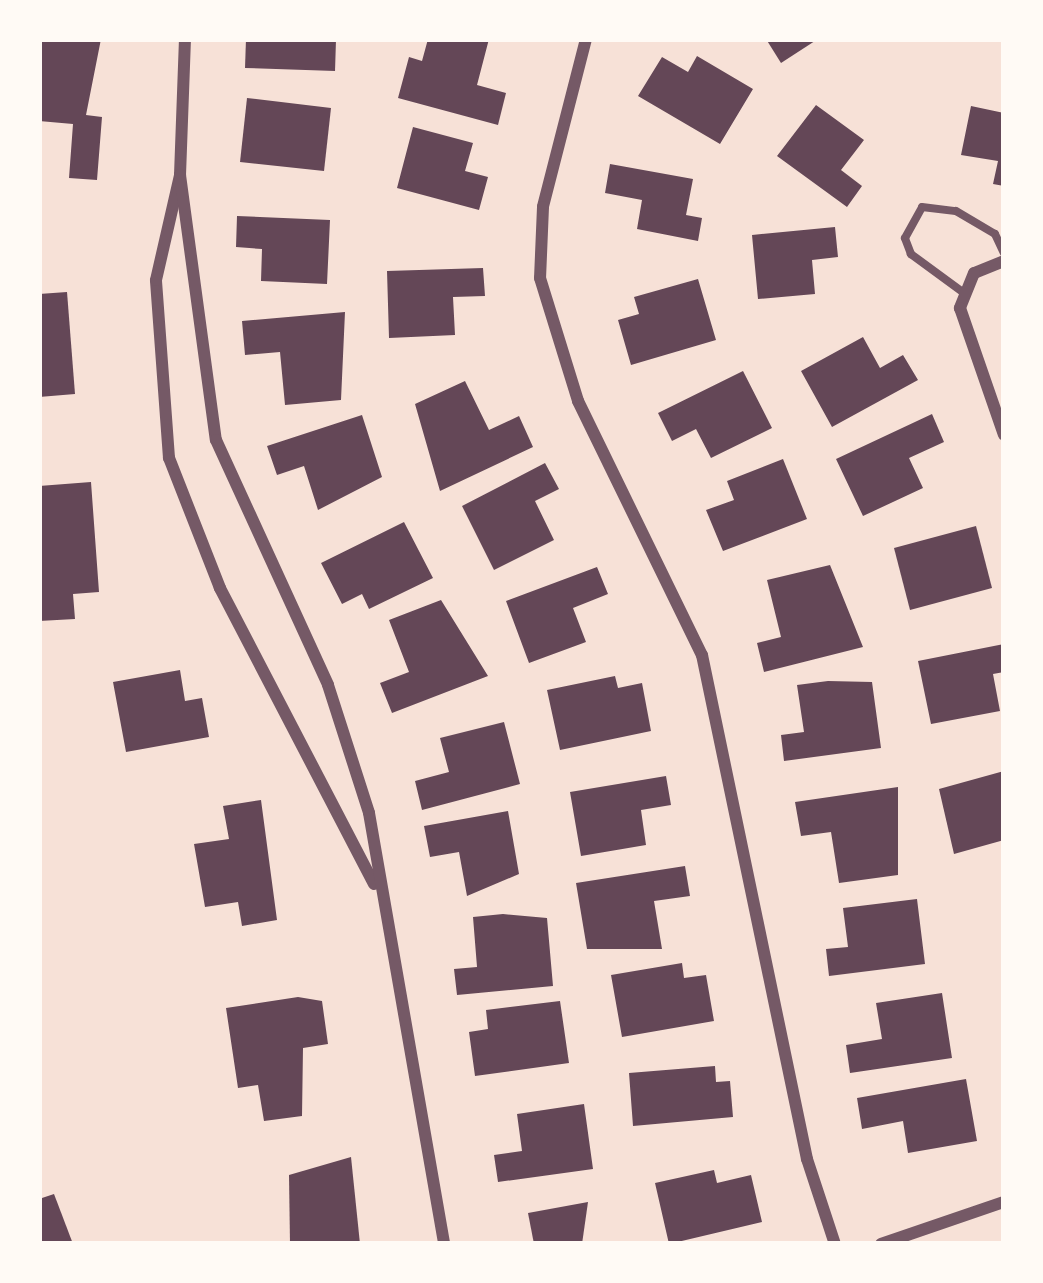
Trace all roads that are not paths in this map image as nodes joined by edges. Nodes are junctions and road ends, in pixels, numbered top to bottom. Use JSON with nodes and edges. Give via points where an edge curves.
{"nodes":[{"id":1,"x":185,"y":39,"type":"edge"},
{"id":2,"x":586,"y":39,"type":"edge"},
{"id":3,"x":180,"y":175,"type":"junction"},
{"id":4,"x":1004,"y":257,"type":"edge"},
{"id":5,"x":966,"y":294,"type":"junction"},
{"id":6,"x":1004,"y":435,"type":"edge"},
{"id":7,"x":374,"y":884,"type":"junction"},
{"id":8,"x":1004,"y":1202,"type":"edge"},
{"id":9,"x":444,"y":1244,"type":"edge"},
{"id":10,"x":835,"y":1244,"type":"edge"},
{"id":11,"x":881,"y":1244,"type":"edge"}],
"edges":[{"from":1,"to":3,"type":"street"},
{"from":2,"to":10,"type":"street","via":[[543,207],[540,278],[578,401],[702,656],[802,1137]]},
{"from":3,"to":7,"type":"street","via":[[217,440],[328,685],[370,813]]},
{"from":3,"to":7,"type":"street","via":[[157,280],[170,458],[220,588]]},
{"from":4,"to":5,"type":"street","via":[[974,273]]},
{"from":4,"to":5,"type":"lane","via":[[956,212],[932,205],[912,216],[905,238],[922,271]]},
{"from":5,"to":6,"type":"street","via":[[970,354]]},
{"from":7,"to":9,"type":"street"},
{"from":8,"to":11,"type":"street"}]}
